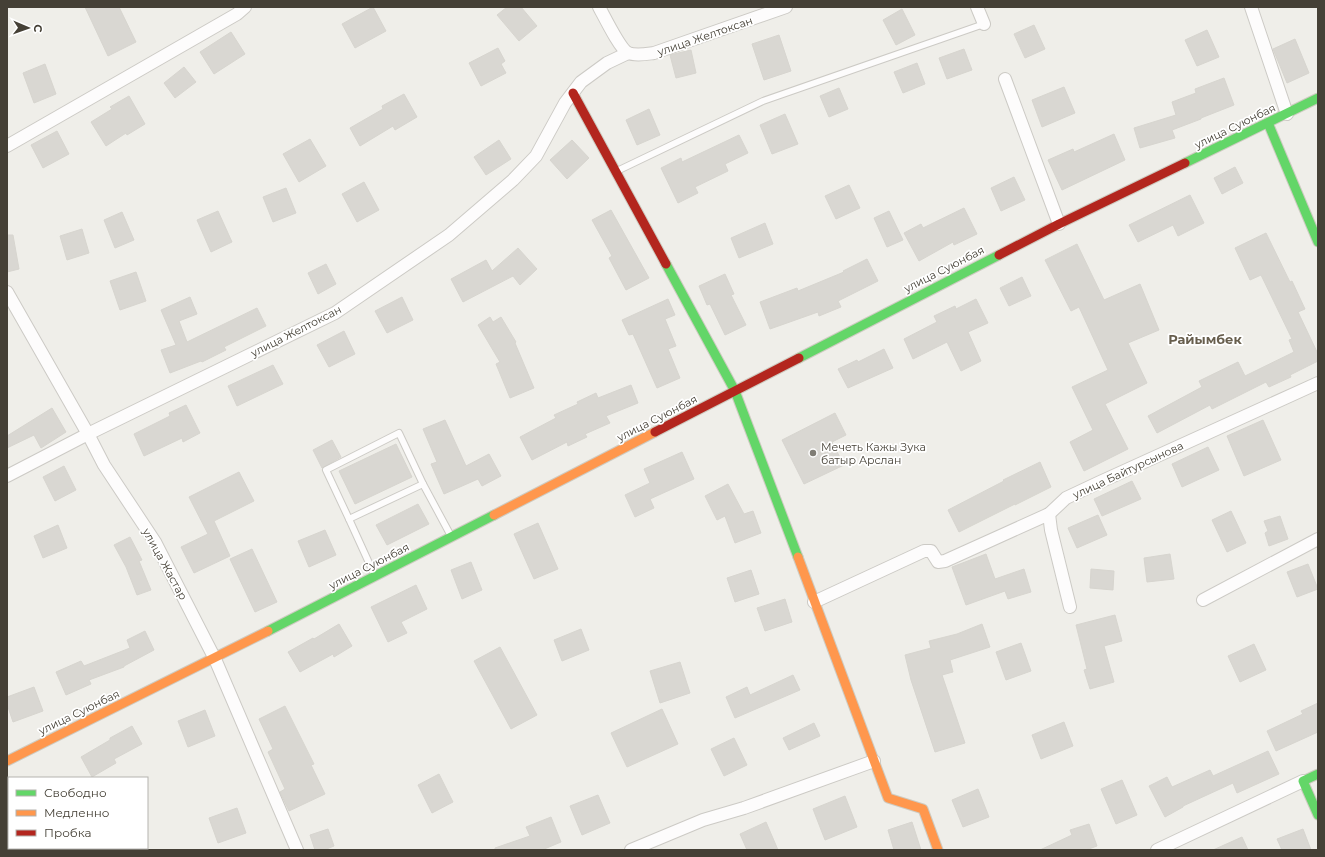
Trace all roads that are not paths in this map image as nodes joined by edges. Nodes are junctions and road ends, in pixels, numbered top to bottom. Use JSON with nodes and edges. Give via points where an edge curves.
{"nodes":[{"id":1,"x":599,"y":7,"type":"edge"},
{"id":2,"x":786,"y":7,"type":"edge"},
{"id":3,"x":977,"y":7,"type":"edge"},
{"id":4,"x":1251,"y":7,"type":"edge"},
{"id":5,"x":239,"y":9,"type":"edge"},
{"id":6,"x":984,"y":24,"type":"joint"},
{"id":7,"x":628,"y":52,"type":"junction"},
{"id":8,"x":1005,"y":79,"type":"dead end"},
{"id":9,"x":573,"y":93,"type":"junction"},
{"id":10,"x":1318,"y":98,"type":"edge"},
{"id":11,"x":1287,"y":114,"type":"junction"},
{"id":12,"x":1268,"y":123,"type":"junction"},
{"id":13,"x":7,"y":146,"type":"edge"},
{"id":14,"x":617,"y":171,"type":"junction"},
{"id":15,"x":1059,"y":224,"type":"junction"},
{"id":16,"x":1318,"y":242,"type":"edge"},
{"id":17,"x":7,"y":292,"type":"edge"},
{"id":18,"x":1318,"y":383,"type":"edge"},
{"id":19,"x":735,"y":391,"type":"junction"},
{"id":20,"x":88,"y":434,"type":"junction"},
{"id":21,"x":7,"y":476,"type":"edge"},
{"id":22,"x":423,"y":484,"type":"junction"},
{"id":23,"x":1049,"y":514,"type":"junction"},
{"id":24,"x":349,"y":519,"type":"junction"},
{"id":25,"x":451,"y":537,"type":"junction"},
{"id":26,"x":1318,"y":539,"type":"edge"},
{"id":27,"x":376,"y":576,"type":"junction"},
{"id":28,"x":1203,"y":600,"type":"dead end"},
{"id":29,"x":814,"y":602,"type":"junction"},
{"id":30,"x":1070,"y":607,"type":"dead end"},
{"id":31,"x":215,"y":659,"type":"junction"},
{"id":32,"x":7,"y":761,"type":"edge"},
{"id":33,"x":874,"y":761,"type":"junction"},
{"id":34,"x":1318,"y":774,"type":"edge"},
{"id":35,"x":1304,"y":781,"type":"junction"},
{"id":36,"x":1318,"y":814,"type":"edge"},
{"id":37,"x":297,"y":850,"type":"edge"},
{"id":38,"x":631,"y":850,"type":"edge"},
{"id":39,"x":938,"y":850,"type":"edge"},
{"id":40,"x":1156,"y":850,"type":"edge"}],
"edges":[{"from":1,"to":7,"type":"street","via":[[621,45]]},
{"from":2,"to":7,"type":"street","name":"улица Желтоксан","via":[[654,53]]},
{"from":3,"to":6,"type":"street"},
{"from":4,"to":11,"type":"street"},
{"from":5,"to":13,"type":"street"},
{"from":6,"to":14,"type":"lane","via":[[763,101]]},
{"from":7,"to":9,"type":"street","name":"улица Желтоксан","via":[[607,63],[581,82]]},
{"from":8,"to":15,"type":"street"},
{"from":9,"to":14,"type":"main road"},
{"from":9,"to":20,"type":"street","name":"улица Желтоксан","via":[[557,116],[536,156],[513,180],[449,235],[335,313]]},
{"from":10,"to":11,"type":"main road","name":"улица Суюнбая"},
{"from":11,"to":12,"type":"main road","name":"улица Суюнбая"},
{"from":12,"to":15,"type":"main road","name":"улица Суюнбая"},
{"from":12,"to":16,"type":"main road"},
{"from":14,"to":19,"type":"main road"},
{"from":15,"to":19,"type":"main road","name":"улица Суюнбая"},
{"from":17,"to":20,"type":"street","name":"улица Жастар"},
{"from":18,"to":23,"type":"street","name":"улица Байтурсынова","via":[[1066,498]]},
{"from":19,"to":25,"type":"main road","name":"улица Суюнбая"},
{"from":19,"to":29,"type":"main road"},
{"from":20,"to":21,"type":"street","name":"улица Желтоксан"},
{"from":20,"to":31,"type":"street","name":"улица Жастар","via":[[104,465],[154,542]]},
{"from":22,"to":24,"type":"lane"},
{"from":22,"to":24,"type":"lane","via":[[399,433],[326,470]]},
{"from":22,"to":25,"type":"lane"},
{"from":23,"to":29,"type":"street","name":"улица Байтурсынова","via":[[945,561],[938,562],[931,551],[924,551]]},
{"from":23,"to":30,"type":"street"},
{"from":24,"to":27,"type":"lane"},
{"from":25,"to":27,"type":"main road","name":"улица Суюнбая"},
{"from":26,"to":28,"type":"street"},
{"from":27,"to":31,"type":"main road","name":"улица Суюнбая"},
{"from":29,"to":33,"type":"main road"},
{"from":31,"to":32,"type":"main road","name":"улица Суюнбая"},
{"from":31,"to":37,"type":"street","name":"улица Жастар"},
{"from":33,"to":38,"type":"street","via":[[744,808],[703,820]]},
{"from":33,"to":39,"type":"main road","via":[[888,798],[923,809]]},
{"from":34,"to":35,"type":"main road"},
{"from":35,"to":36,"type":"main road"},
{"from":35,"to":40,"type":"street"}]}
